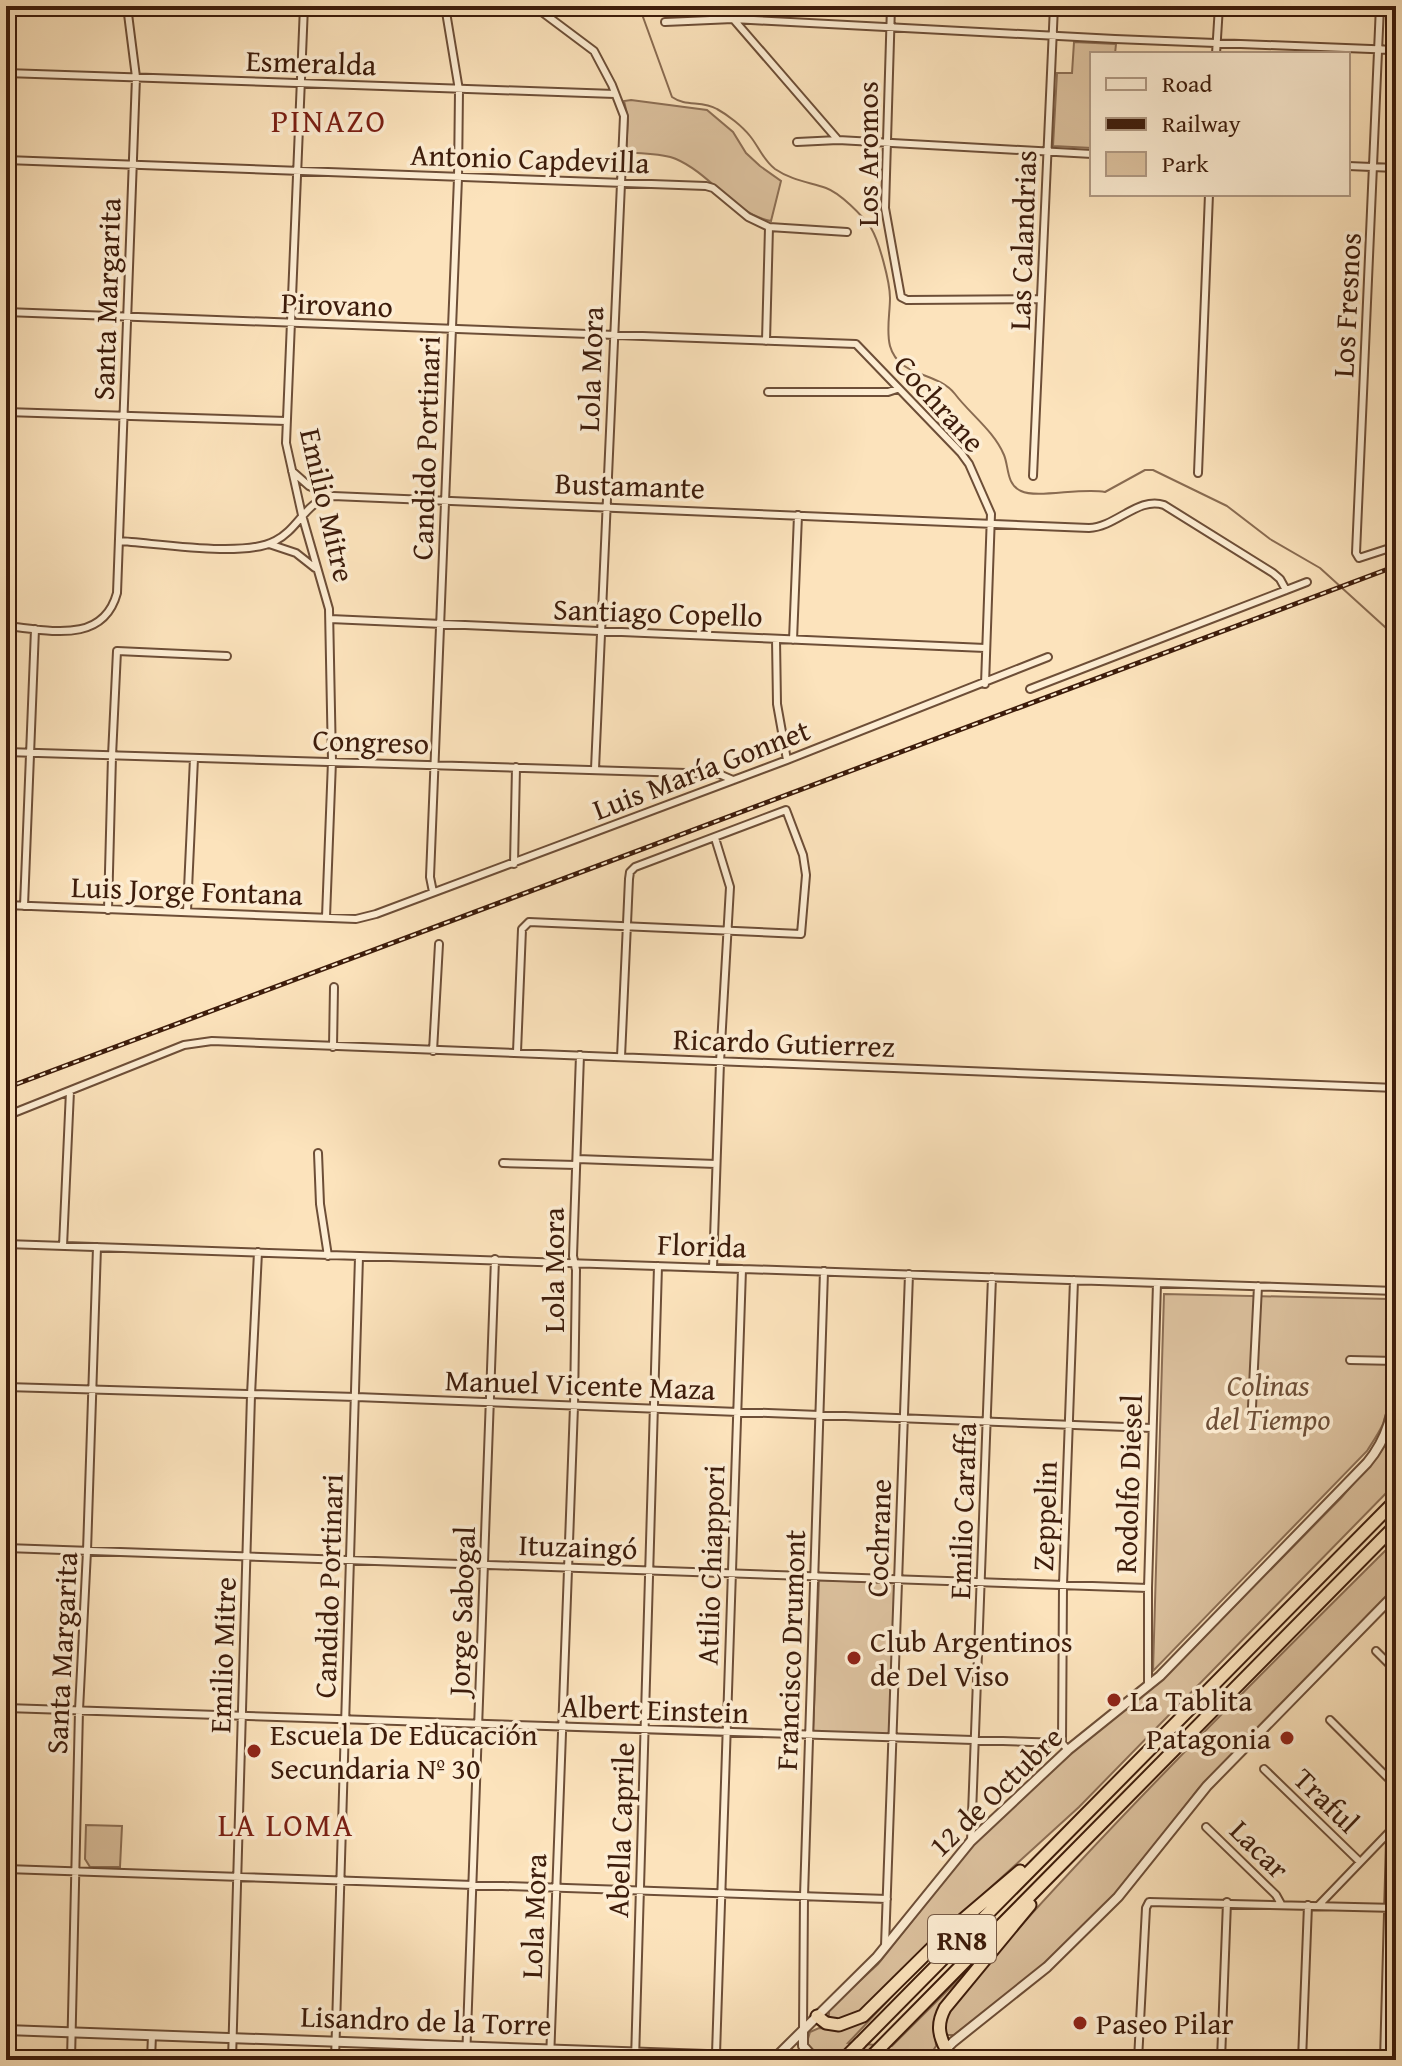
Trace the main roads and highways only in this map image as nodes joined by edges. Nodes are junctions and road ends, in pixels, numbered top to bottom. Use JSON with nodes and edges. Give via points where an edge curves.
{"nodes":[{"id":1,"x":1396,"y":1500,"type":"edge"},
{"id":2,"x":1396,"y":1525,"type":"edge"},
{"id":3,"x":1064,"y":1835,"type":"junction"},
{"id":4,"x":1085,"y":1841,"type":"junction"},
{"id":5,"x":817,"y":2016,"type":"road end"},
{"id":6,"x":946,"y":2049,"type":"road end"},
{"id":7,"x":844,"y":2060,"type":"edge"},
{"id":8,"x":868,"y":2060,"type":"edge"}],
"edges":[{"from":1,"to":3,"type":"highway","number":"RN8"},
{"from":2,"to":4,"type":"highway","number":"RN8"},
{"from":3,"to":5,"type":"highway","via":[[977,1905],[863,2016],[839,2025]]},
{"from":3,"to":7,"type":"highway","number":"RN8","bridge":true},
{"from":4,"to":6,"type":"highway","via":[[949,2003],[939,2026]]},
{"from":4,"to":8,"type":"highway","number":"RN8"}]}
